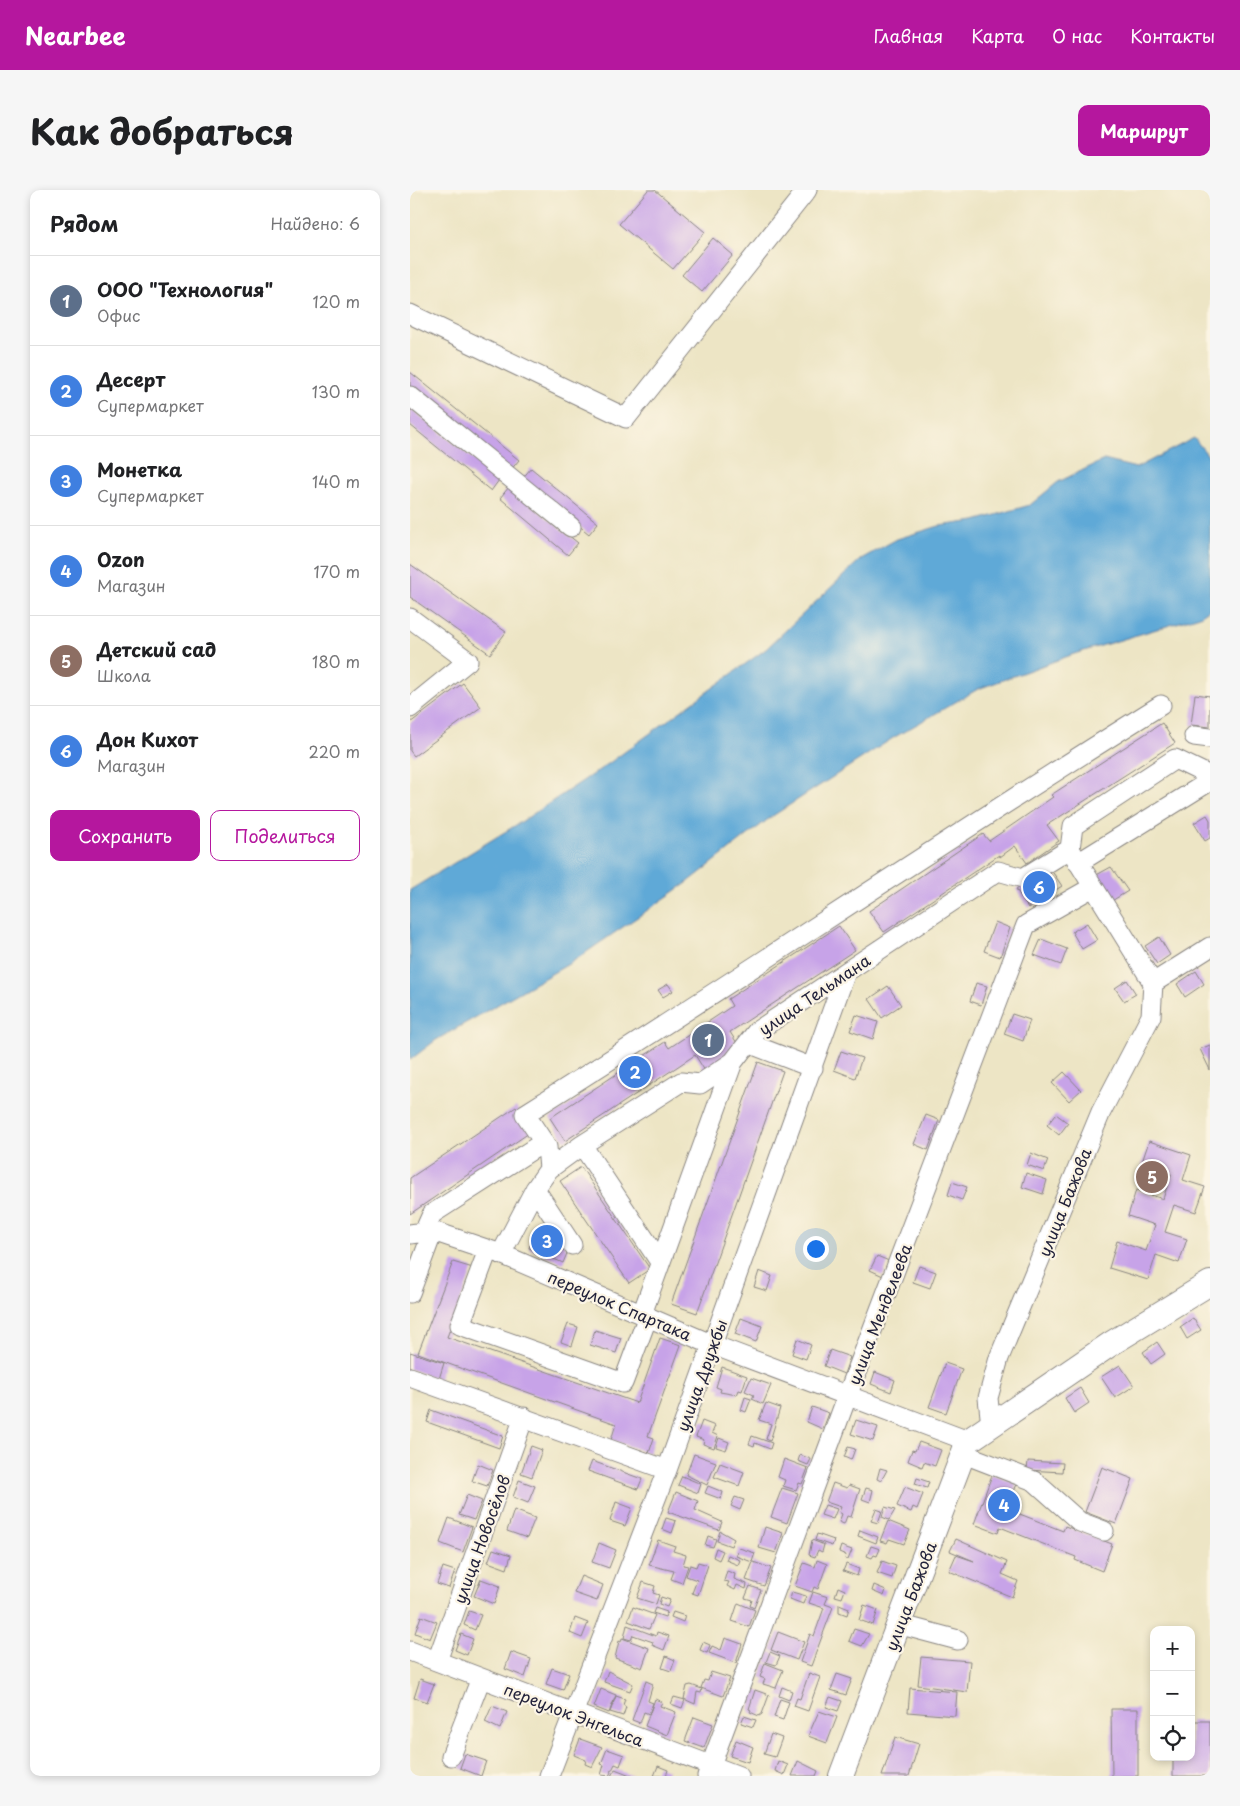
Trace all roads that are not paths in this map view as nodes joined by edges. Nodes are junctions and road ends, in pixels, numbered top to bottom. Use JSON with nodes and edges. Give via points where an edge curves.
{"nodes":[{"id":1,"x":807,"y":190,"type":"edge"},
{"id":2,"x":410,"y":314,"type":"edge"},
{"id":3,"x":410,"y":396,"type":"edge"},
{"id":4,"x":572,"y":527,"type":"dead end"},
{"id":5,"x":410,"y":618,"type":"edge"},
{"id":6,"x":1161,"y":705,"type":"dead end"},
{"id":7,"x":410,"y":708,"type":"edge"},
{"id":8,"x":1210,"y":776,"type":"edge"},
{"id":9,"x":1210,"y":781,"type":"edge"},
{"id":10,"x":1074,"y":856,"type":"junction"},
{"id":11,"x":1093,"y":887,"type":"junction"},
{"id":12,"x":1210,"y":947,"type":"edge"},
{"id":13,"x":846,"y":972,"type":"junction"},
{"id":14,"x":1153,"y":983,"type":"junction"},
{"id":15,"x":748,"y":1043,"type":"junction"},
{"id":16,"x":733,"y":1062,"type":"junction"},
{"id":17,"x":813,"y":1068,"type":"junction"},
{"id":18,"x":544,"y":1142,"type":"junction"},
{"id":19,"x":582,"y":1146,"type":"junction"},
{"id":20,"x":549,"y":1169,"type":"junction"},
{"id":21,"x":535,"y":1189,"type":"junction"},
{"id":22,"x":422,"y":1232,"type":"edge"},
{"id":23,"x":572,"y":1245,"type":"dead end"},
{"id":24,"x":494,"y":1252,"type":"junction"},
{"id":25,"x":660,"y":1262,"type":"junction"},
{"id":26,"x":1210,"y":1283,"type":"edge"},
{"id":27,"x":410,"y":1293,"type":"edge"},
{"id":28,"x":645,"y":1315,"type":"junction"},
{"id":29,"x":713,"y":1345,"type":"junction"},
{"id":30,"x":410,"y":1376,"type":"edge"},
{"id":31,"x":848,"y":1394,"type":"junction"},
{"id":32,"x":524,"y":1417,"type":"junction"},
{"id":33,"x":991,"y":1426,"type":"junction"},
{"id":34,"x":966,"y":1447,"type":"junction"},
{"id":35,"x":667,"y":1470,"type":"junction"},
{"id":36,"x":1104,"y":1531,"type":"dead end"},
{"id":37,"x":898,"y":1624,"type":"junction"},
{"id":38,"x":958,"y":1640,"type":"dead end"},
{"id":39,"x":412,"y":1656,"type":"edge"},
{"id":40,"x":437,"y":1661,"type":"junction"},
{"id":41,"x":481,"y":1678,"type":"junction"},
{"id":42,"x":573,"y":1714,"type":"junction"},
{"id":43,"x":451,"y":1756,"type":"dead end"},
{"id":44,"x":709,"y":1770,"type":"edge"},
{"id":45,"x":549,"y":1776,"type":"edge"},
{"id":46,"x":739,"y":1776,"type":"edge"},
{"id":47,"x":841,"y":1776,"type":"edge"}],
"edges":[{"from":1,"to":2,"type":"street","via":[[626,418]]},
{"from":3,"to":4,"type":"street"},
{"from":5,"to":7,"type":"street","via":[[468,661]]},
{"from":6,"to":18,"type":"street","via":[[525,1114]]},
{"from":8,"to":10,"type":"street","via":[[1175,759],[1073,826]]},
{"from":9,"to":10,"type":"street","name":"улица Тельмана"},
{"from":10,"to":11,"type":"street"},
{"from":10,"to":13,"type":"street","name":"улица Тельмана","via":[[1023,878],[998,871]]},
{"from":11,"to":14,"type":"street"},
{"from":11,"to":31,"type":"street","name":"улица Менделеева","via":[[1026,925]]},
{"from":12,"to":14,"type":"street"},
{"from":13,"to":15,"type":"street","name":"улица Тельмана","via":[[757,1031]]},
{"from":13,"to":17,"type":"street","name":"улица Дружбы"},
{"from":14,"to":33,"type":"street","name":"улица Бажова","via":[[1151,1016],[1101,1112],[999,1358],[988,1398]]},
{"from":15,"to":16,"type":"street","name":"улица Тельмана"},
{"from":15,"to":17,"type":"street"},
{"from":16,"to":19,"type":"street","name":"улица Тельмана","via":[[700,1084],[680,1082]]},
{"from":16,"to":25,"type":"street"},
{"from":17,"to":29,"type":"street","name":"улица Дружбы"},
{"from":18,"to":20,"type":"street"},
{"from":18,"to":22,"type":"street","via":[[432,1214]]},
{"from":19,"to":20,"type":"street","name":"улица Тельмана"},
{"from":19,"to":25,"type":"street"},
{"from":20,"to":21,"type":"street","name":"улица Тельмана"},
{"from":21,"to":23,"type":"street"},
{"from":21,"to":24,"type":"street","name":"улица Тельмана"},
{"from":22,"to":24,"type":"street","name":"переулок Спартака"},
{"from":22,"to":27,"type":"street"},
{"from":24,"to":28,"type":"street","name":"переулок Спартака"},
{"from":24,"to":28,"type":"street","name":"улица Тельмана","via":[[460,1325],[623,1383]]},
{"from":25,"to":28,"type":"street"},
{"from":26,"to":33,"type":"main road","via":[[1112,1344]]},
{"from":28,"to":29,"type":"street","name":"переулок Спартака"},
{"from":29,"to":31,"type":"street","name":"переулок Спартака"},
{"from":29,"to":35,"type":"street","name":"улица Дружбы"},
{"from":30,"to":32,"type":"street"},
{"from":31,"to":34,"type":"street","name":"переулок Спартака"},
{"from":31,"to":44,"type":"street","name":"улица Менделеева"},
{"from":32,"to":35,"type":"street"},
{"from":32,"to":40,"type":"street","name":"улица Новосёлов"},
{"from":33,"to":34,"type":"main road"},
{"from":34,"to":36,"type":"street","name":"переулок Спартака","via":[[1034,1481],[1080,1522]]},
{"from":34,"to":37,"type":"main road","name":"улица Бажова"},
{"from":35,"to":42,"type":"street","name":"улица Дружбы"},
{"from":37,"to":38,"type":"street"},
{"from":37,"to":47,"type":"main road","name":"улица Бажова"},
{"from":39,"to":40,"type":"street","name":"переулок Энгельса"},
{"from":40,"to":41,"type":"street","name":"переулок Энгельса"},
{"from":41,"to":42,"type":"street","name":"переулок Энгельса"},
{"from":41,"to":43,"type":"street"},
{"from":42,"to":44,"type":"street","name":"переулок Энгельса"},
{"from":42,"to":45,"type":"street","name":"улица Дружбы"},
{"from":44,"to":46,"type":"street","name":"переулок Энгельса"}]}
